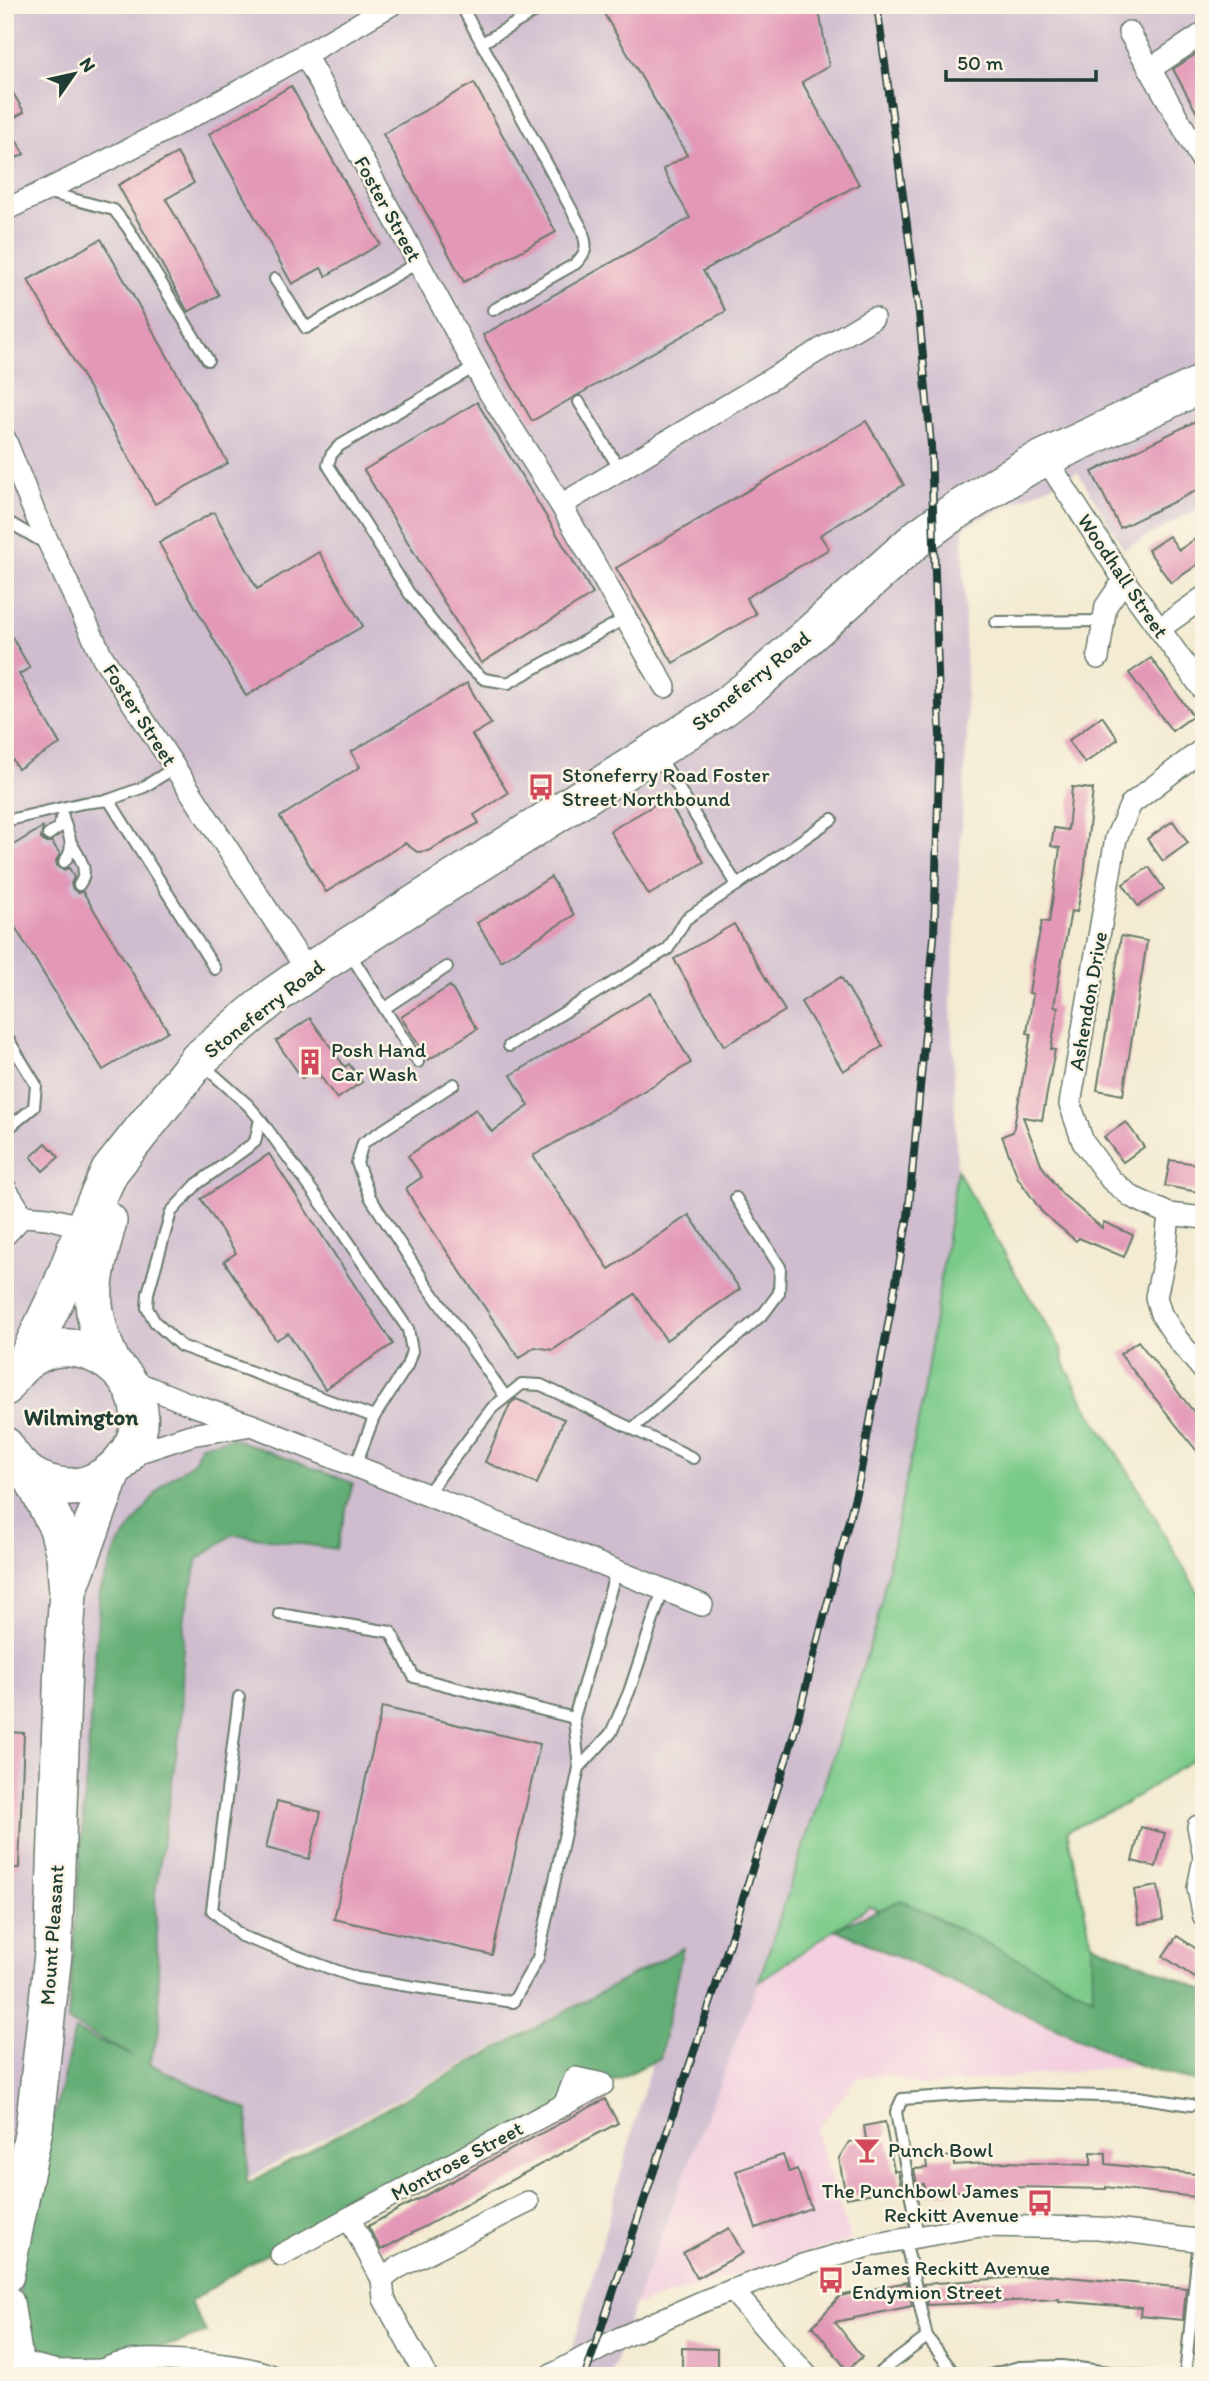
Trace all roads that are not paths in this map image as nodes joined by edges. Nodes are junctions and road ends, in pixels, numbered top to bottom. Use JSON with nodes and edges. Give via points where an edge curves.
{"nodes":[{"id":1,"x":391,"y":5,"type":"edge"},
{"id":2,"x":461,"y":5,"type":"edge"},
{"id":3,"x":546,"y":5,"type":"edge"},
{"id":4,"x":1129,"y":32,"type":"dead end"},
{"id":5,"x":1204,"y":33,"type":"edge"},
{"id":6,"x":482,"y":43,"type":"junction"},
{"id":7,"x":305,"y":55,"type":"junction"},
{"id":8,"x":1150,"y":69,"type":"junction"},
{"id":9,"x":1204,"y":164,"type":"edge"},
{"id":10,"x":44,"y":192,"type":"junction"},
{"id":11,"x":5,"y":210,"type":"edge"},
{"id":12,"x":417,"y":262,"type":"junction"},
{"id":13,"x":275,"y":279,"type":"dead end"},
{"id":14,"x":493,"y":310,"type":"dead end"},
{"id":15,"x":873,"y":318,"type":"dead end"},
{"id":16,"x":208,"y":360,"type":"dead end"},
{"id":17,"x":475,"y":367,"type":"junction"},
{"id":18,"x":1204,"y":383,"type":"edge"},
{"id":19,"x":579,"y":402,"type":"dead end"},
{"id":20,"x":5,"y":439,"type":"edge"},
{"id":21,"x":1046,"y":458,"type":"junction"},
{"id":22,"x":620,"y":470,"type":"junction"},
{"id":23,"x":561,"y":505,"type":"junction"},
{"id":24,"x":5,"y":520,"type":"edge"},
{"id":25,"x":51,"y":547,"type":"junction"},
{"id":26,"x":1124,"y":580,"type":"junction"},
{"id":27,"x":1204,"y":597,"type":"edge"},
{"id":28,"x":626,"y":618,"type":"junction"},
{"id":29,"x":1103,"y":621,"type":"junction"},
{"id":30,"x":996,"y":622,"type":"dead end"},
{"id":31,"x":1159,"y":629,"type":"junction"},
{"id":32,"x":1098,"y":658,"type":"dead end"},
{"id":33,"x":664,"y":687,"type":"dead end"},
{"id":34,"x":1204,"y":691,"type":"edge"},
{"id":35,"x":1204,"y":748,"type":"edge"},
{"id":36,"x":656,"y":752,"type":"junction"},
{"id":37,"x":174,"y":768,"type":"junction"},
{"id":38,"x":110,"y":800,"type":"junction"},
{"id":39,"x":62,"y":813,"type":"junction"},
{"id":40,"x":832,"y":819,"type":"dead end"},
{"id":41,"x":5,"y":821,"type":"edge"},
{"id":42,"x":48,"y":835,"type":"dead end"},
{"id":43,"x":72,"y":844,"type":"junction"},
{"id":44,"x":64,"y":862,"type":"dead end"},
{"id":45,"x":79,"y":885,"type":"dead end"},
{"id":46,"x":737,"y":885,"type":"junction"},
{"id":47,"x":346,"y":947,"type":"junction"},
{"id":48,"x":447,"y":967,"type":"dead end"},
{"id":49,"x":215,"y":968,"type":"dead end"},
{"id":50,"x":307,"y":972,"type":"junction"},
{"id":51,"x":385,"y":1008,"type":"junction"},
{"id":52,"x":5,"y":1034,"type":"edge"},
{"id":53,"x":509,"y":1046,"type":"dead end"},
{"id":54,"x":198,"y":1060,"type":"junction"},
{"id":55,"x":418,"y":1062,"type":"dead end"},
{"id":56,"x":454,"y":1084,"type":"dead end"},
{"id":57,"x":260,"y":1119,"type":"junction"},
{"id":58,"x":145,"y":1126,"type":"junction"},
{"id":59,"x":5,"y":1131,"type":"edge"},
{"id":60,"x":5,"y":1188,"type":"edge"},
{"id":61,"x":736,"y":1198,"type":"dead end"},
{"id":62,"x":1169,"y":1214,"type":"junction"},
{"id":63,"x":23,"y":1216,"type":"junction"},
{"id":64,"x":1204,"y":1218,"type":"edge"},
{"id":65,"x":84,"y":1227,"type":"junction"},
{"id":66,"x":5,"y":1235,"type":"edge"},
{"id":67,"x":119,"y":1370,"type":"junction"},
{"id":68,"x":1204,"y":1371,"type":"edge"},
{"id":69,"x":16,"y":1374,"type":"edge"},
{"id":70,"x":505,"y":1396,"type":"junction"},
{"id":71,"x":374,"y":1417,"type":"junction"},
{"id":72,"x":252,"y":1426,"type":"junction"},
{"id":73,"x":632,"y":1429,"type":"junction"},
{"id":74,"x":5,"y":1446,"type":"edge"},
{"id":75,"x":693,"y":1458,"type":"dead end"},
{"id":76,"x":120,"y":1464,"type":"junction"},
{"id":77,"x":355,"y":1467,"type":"junction"},
{"id":78,"x":32,"y":1477,"type":"junction"},
{"id":79,"x":426,"y":1495,"type":"junction"},
{"id":80,"x":616,"y":1571,"type":"junction"},
{"id":81,"x":663,"y":1590,"type":"junction"},
{"id":82,"x":68,"y":1592,"type":"junction"},
{"id":83,"x":702,"y":1605,"type":"dead end"},
{"id":84,"x":279,"y":1614,"type":"dead end"},
{"id":85,"x":239,"y":1697,"type":"dead end"},
{"id":86,"x":574,"y":1718,"type":"junction"},
{"id":87,"x":579,"y":1768,"type":"junction"},
{"id":88,"x":1194,"y":1822,"type":"edge"},
{"id":89,"x":1204,"y":1857,"type":"edge"},
{"id":90,"x":1204,"y":1917,"type":"edge"},
{"id":91,"x":564,"y":2105,"type":"dead end"},
{"id":92,"x":1191,"y":2105,"type":"dead end"},
{"id":93,"x":528,"y":2202,"type":"dead end"},
{"id":94,"x":349,"y":2218,"type":"junction"},
{"id":95,"x":911,"y":2238,"type":"junction"},
{"id":96,"x":1201,"y":2241,"type":"edge"},
{"id":97,"x":281,"y":2255,"type":"dead end"},
{"id":98,"x":5,"y":2275,"type":"edge"},
{"id":99,"x":382,"y":2279,"type":"junction"},
{"id":100,"x":732,"y":2290,"type":"junction"},
{"id":101,"x":5,"y":2303,"type":"edge"},
{"id":102,"x":927,"y":2337,"type":"junction"},
{"id":103,"x":17,"y":2360,"type":"edge"},
{"id":104,"x":95,"y":2373,"type":"edge"},
{"id":105,"x":272,"y":2376,"type":"edge"},
{"id":106,"x":426,"y":2376,"type":"edge"},
{"id":107,"x":550,"y":2376,"type":"edge"},
{"id":108,"x":807,"y":2376,"type":"edge"},
{"id":109,"x":875,"y":2376,"type":"edge"},
{"id":110,"x":956,"y":2376,"type":"edge"},
{"id":111,"x":986,"y":2376,"type":"edge"},
{"id":112,"x":1140,"y":2376,"type":"edge"},
{"id":113,"x":1185,"y":2376,"type":"edge"}],
"edges":[{"from":1,"to":7,"type":"street"},
{"from":2,"to":6,"type":"lane"},
{"from":3,"to":6,"type":"lane"},
{"from":4,"to":8,"type":"street"},
{"from":5,"to":8,"type":"street"},
{"from":6,"to":14,"type":"lane","via":[[586,243],[575,264]]},
{"from":7,"to":10,"type":"street"},
{"from":7,"to":12,"type":"street","name":"Foster Street"},
{"from":8,"to":9,"type":"street"},
{"from":10,"to":11,"type":"street"},
{"from":10,"to":16,"type":"lane","via":[[114,210]]},
{"from":12,"to":13,"type":"lane","via":[[306,328]]},
{"from":12,"to":17,"type":"street","name":"Foster Street"},
{"from":15,"to":22,"type":"street"},
{"from":17,"to":23,"type":"street","name":"Foster Street"},
{"from":17,"to":28,"type":"lane","via":[[339,446],[328,464],[409,593],[467,665],[484,679],[508,683]]},
{"from":18,"to":21,"type":"highway","name":"Stoneferry Road"},
{"from":19,"to":22,"type":"lane"},
{"from":20,"to":25,"type":"street","name":"Foster Street"},
{"from":21,"to":26,"type":"street","name":"Woodhall Street"},
{"from":21,"to":36,"type":"highway","name":"Stoneferry Road","via":[[999,482],[929,530],[753,685]]},
{"from":22,"to":23,"type":"street"},
{"from":23,"to":28,"type":"street","name":"Foster Street"},
{"from":24,"to":25,"type":"lane"},
{"from":25,"to":37,"type":"street","name":"Foster Street","via":[[102,656]]},
{"from":26,"to":29,"type":"street","via":[[1105,606]]},
{"from":26,"to":31,"type":"street","name":"Woodhall Street"},
{"from":27,"to":31,"type":"street"},
{"from":28,"to":33,"type":"street","name":"Foster Street"},
{"from":29,"to":30,"type":"lane"},
{"from":29,"to":32,"type":"street"},
{"from":31,"to":34,"type":"street","name":"Woodhall Street"},
{"from":35,"to":62,"type":"street","name":"Ashendon Drive","via":[[1131,804],[1116,838],[1070,1104],[1083,1142],[1111,1180]]},
{"from":36,"to":46,"type":"lane"},
{"from":36,"to":47,"type":"highway","name":"Stoneferry Road"},
{"from":37,"to":38,"type":"lane"},
{"from":37,"to":50,"type":"street","name":"Foster Street"},
{"from":38,"to":39,"type":"lane","via":[[83,803]]},
{"from":38,"to":49,"type":"lane"},
{"from":39,"to":41,"type":"lane"},
{"from":39,"to":42,"type":"lane","via":[[58,828]]},
{"from":39,"to":43,"type":"lane"},
{"from":40,"to":46,"type":"lane"},
{"from":43,"to":44,"type":"lane"},
{"from":43,"to":45,"type":"lane","via":[[85,869]]},
{"from":46,"to":53,"type":"lane","via":[[686,919],[668,949]]},
{"from":47,"to":50,"type":"highway","name":"Stoneferry Road"},
{"from":47,"to":51,"type":"lane"},
{"from":48,"to":51,"type":"lane"},
{"from":50,"to":54,"type":"highway","name":"Stoneferry Road"},
{"from":51,"to":55,"type":"lane"},
{"from":52,"to":59,"type":"lane","via":[[36,1085],[34,1107]]},
{"from":54,"to":57,"type":"lane"},
{"from":54,"to":58,"type":"highway","name":"Stoneferry Road"},
{"from":56,"to":70,"type":"lane","via":[[363,1143],[357,1163],[377,1208]]},
{"from":57,"to":71,"type":"lane","via":[[408,1329],[412,1351],[407,1366]]},
{"from":57,"to":71,"type":"lane","via":[[255,1142],[197,1184],[171,1212],[147,1308],[181,1346]]},
{"from":58,"to":65,"type":"highway","name":"Stoneferry Road","via":[[110,1171]]},
{"from":58,"to":67,"type":"highway","name":"Stoneferry Road","via":[[113,1198],[94,1274],[98,1335]]},
{"from":60,"to":63,"type":"street"},
{"from":61,"to":73,"type":"lane","via":[[780,1267],[779,1293],[764,1313]]},
{"from":62,"to":64,"type":"street","name":"Ashendon Drive"},
{"from":62,"to":68,"type":"street","via":[[1156,1297],[1172,1331]]},
{"from":63,"to":65,"type":"street"},
{"from":63,"to":66,"type":"street"},
{"from":65,"to":69,"type":"highway","name":"Stoneferry Road","via":[[62,1285]]},
{"from":67,"to":69,"type":"highway","via":[[91,1350],[68,1347],[46,1350]]},
{"from":67,"to":72,"type":"street","via":[[192,1405]]},
{"from":67,"to":76,"type":"highway","name":"Stoneferry Road","via":[[136,1398],[139,1418],[135,1438]]},
{"from":70,"to":73,"type":"lane","via":[[522,1384],[541,1385]]},
{"from":70,"to":79,"type":"lane"},
{"from":71,"to":77,"type":"lane"},
{"from":72,"to":76,"type":"street","via":[[191,1435]]},
{"from":72,"to":77,"type":"street"},
{"from":73,"to":75,"type":"lane"},
{"from":74,"to":78,"type":"highway"},
{"from":76,"to":78,"type":"highway","via":[[94,1483],[73,1487]]},
{"from":76,"to":82,"type":"highway","name":"Stoneferry Road"},
{"from":77,"to":79,"type":"street"},
{"from":78,"to":82,"type":"highway","via":[[58,1528]]},
{"from":79,"to":80,"type":"street"},
{"from":80,"to":81,"type":"street"},
{"from":80,"to":86,"type":"lane"},
{"from":81,"to":83,"type":"street"},
{"from":81,"to":87,"type":"lane","via":[[611,1733]]},
{"from":82,"to":98,"type":"highway","name":"Mount Pleasant","via":[[53,1954],[34,2129]]},
{"from":84,"to":86,"type":"lane","via":[[391,1632],[414,1677]]},
{"from":85,"to":87,"type":"lane","via":[[212,1910],[241,1936],[357,1978],[513,2002],[538,1958]]},
{"from":86,"to":87,"type":"lane"},
{"from":88,"to":89,"type":"street"},
{"from":89,"to":90,"type":"street","via":[[1198,1888]]},
{"from":91,"to":94,"type":"street","name":"Montrose Street"},
{"from":92,"to":95,"type":"lane","via":[[1138,2097],[993,2093],[902,2099],[896,2112]]},
{"from":93,"to":99,"type":"street"},
{"from":94,"to":97,"type":"street","name":"Montrose Street"},
{"from":94,"to":99,"type":"street"},
{"from":95,"to":96,"type":"street","via":[[980,2226],[1099,2228]]},
{"from":95,"to":100,"type":"street","via":[[798,2266]]},
{"from":95,"to":102,"type":"lane"},
{"from":96,"to":113,"type":"lane"},
{"from":99,"to":106,"type":"street","via":[[384,2299]]},
{"from":100,"to":107,"type":"street","via":[[620,2338]]},
{"from":100,"to":108,"type":"street"},
{"from":101,"to":103,"type":"highway"},
{"from":102,"to":109,"type":"lane"},
{"from":102,"to":110,"type":"lane"},
{"from":103,"to":104,"type":"street","via":[[57,2371]]},
{"from":104,"to":105,"type":"street","via":[[133,2361],[213,2363]]},
{"from":111,"to":112,"type":"lane","via":[[1019,2367],[1062,2366]]}]}
